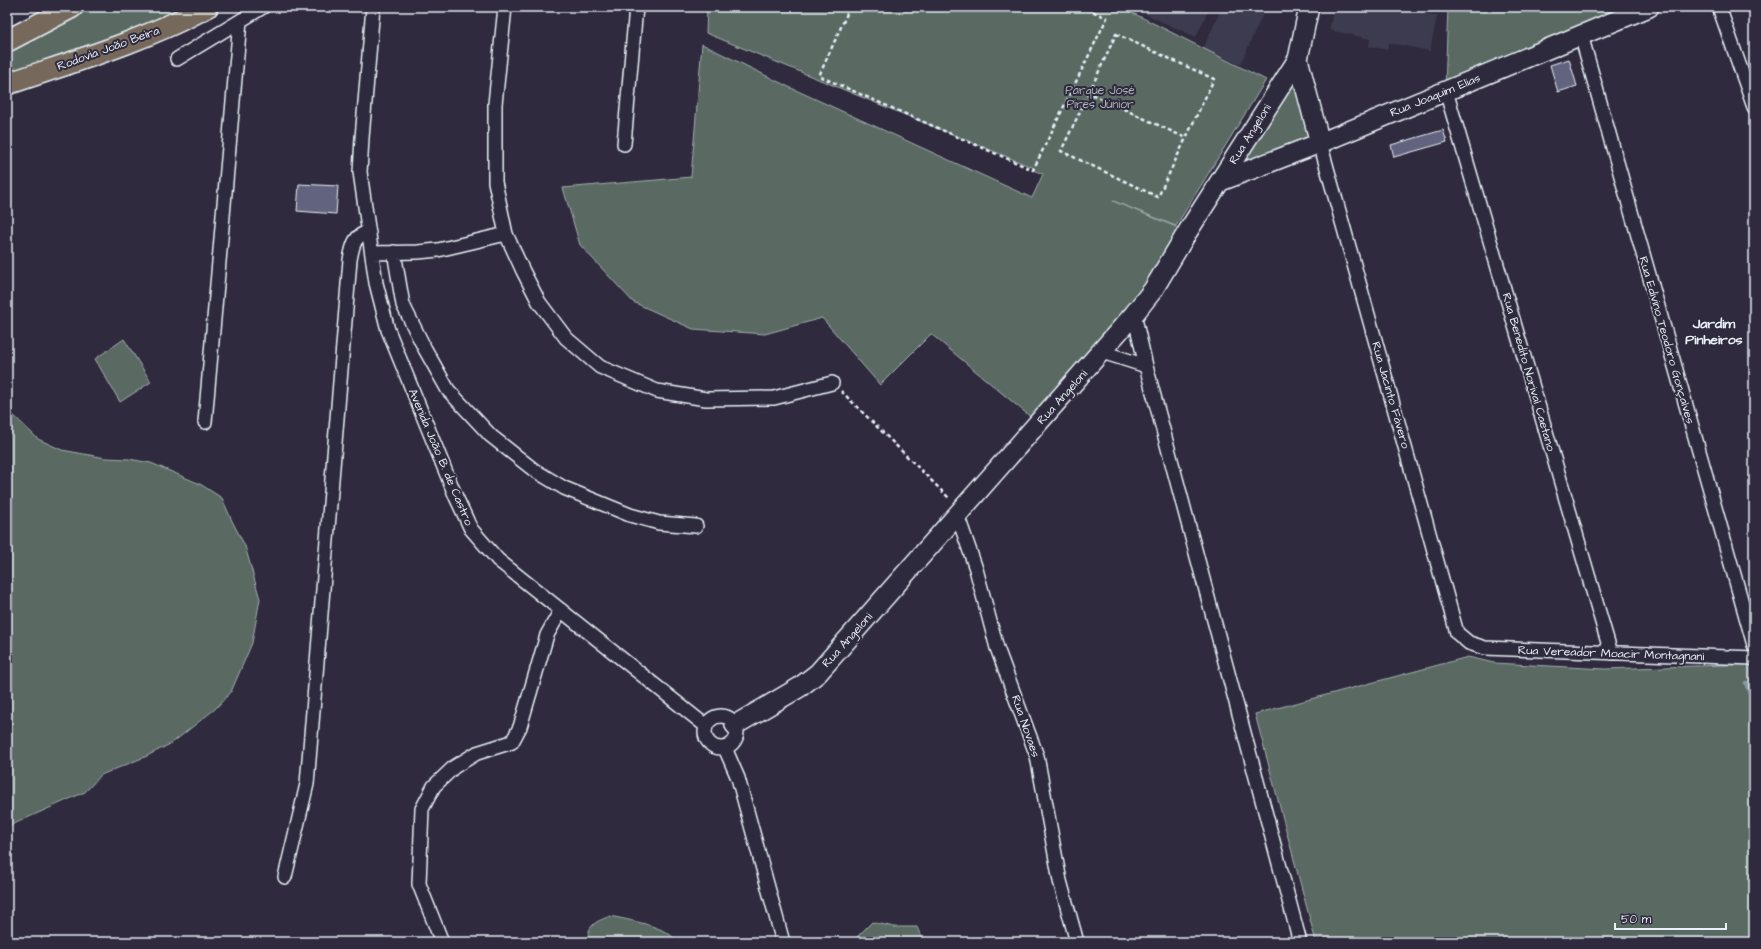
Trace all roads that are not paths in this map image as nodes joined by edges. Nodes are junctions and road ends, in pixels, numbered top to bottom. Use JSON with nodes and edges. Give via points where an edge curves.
{"nodes":[{"id":1,"x":72,"y":7,"type":"edge"},
{"id":2,"x":207,"y":7,"type":"edge"},
{"id":3,"x":263,"y":7,"type":"edge"},
{"id":4,"x":373,"y":7,"type":"edge"},
{"id":5,"x":505,"y":7,"type":"edge"},
{"id":6,"x":636,"y":7,"type":"edge"},
{"id":7,"x":1309,"y":7,"type":"edge"},
{"id":8,"x":1649,"y":7,"type":"edge"},
{"id":9,"x":1719,"y":7,"type":"edge"},
{"id":10,"x":240,"y":21,"type":"junction"},
{"id":11,"x":1581,"y":35,"type":"junction"},
{"id":12,"x":7,"y":41,"type":"edge"},
{"id":13,"x":177,"y":59,"type":"dead end"},
{"id":14,"x":1298,"y":59,"type":"junction"},
{"id":15,"x":7,"y":84,"type":"edge"},
{"id":16,"x":1752,"y":89,"type":"edge"},
{"id":17,"x":1446,"y":91,"type":"junction"},
{"id":18,"x":1754,"y":108,"type":"edge"},
{"id":19,"x":1320,"y":143,"type":"junction"},
{"id":20,"x":624,"y":144,"type":"dead end"},
{"id":21,"x":1221,"y":181,"type":"junction"},
{"id":22,"x":369,"y":233,"type":"junction"},
{"id":23,"x":506,"y":234,"type":"junction"},
{"id":24,"x":372,"y":252,"type":"junction"},
{"id":25,"x":394,"y":252,"type":"junction"},
{"id":26,"x":1134,"y":314,"type":"junction"},
{"id":27,"x":1102,"y":352,"type":"junction"},
{"id":28,"x":1146,"y":366,"type":"junction"},
{"id":29,"x":832,"y":383,"type":"road end"},
{"id":30,"x":205,"y":422,"type":"dead end"},
{"id":31,"x":959,"y":513,"type":"junction"},
{"id":32,"x":696,"y":526,"type":"dead end"},
{"id":33,"x":561,"y":610,"type":"junction"},
{"id":34,"x":1469,"y":643,"type":"joint"},
{"id":35,"x":1754,"y":644,"type":"edge"},
{"id":36,"x":1611,"y":654,"type":"junction"},
{"id":37,"x":1754,"y":658,"type":"edge"},
{"id":38,"x":735,"y":725,"type":"junction"},
{"id":39,"x":706,"y":726,"type":"junction"},
{"id":40,"x":725,"y":748,"type":"junction"},
{"id":41,"x":285,"y":877,"type":"dead end"},
{"id":42,"x":442,"y":942,"type":"edge"},
{"id":43,"x":783,"y":942,"type":"edge"},
{"id":44,"x":1077,"y":942,"type":"edge"},
{"id":45,"x":1300,"y":942,"type":"edge"}],
"edges":[{"from":1,"to":12,"type":"main road"},
{"from":2,"to":15,"type":"main road","name":"Rodovia João Beira","via":[[142,37]]},
{"from":3,"to":10,"type":"street"},
{"from":4,"to":22,"type":"street","name":"Avenida João B. de Castro","via":[[360,172]]},
{"from":5,"to":23,"type":"street","via":[[495,104],[495,182]]},
{"from":6,"to":20,"type":"street"},
{"from":7,"to":14,"type":"street","name":"Rua Angeloni"},
{"from":8,"to":11,"type":"street","name":"Rua Joaquim Elias"},
{"from":9,"to":16,"type":"street"},
{"from":10,"to":13,"type":"street"},
{"from":10,"to":30,"type":"street"},
{"from":11,"to":17,"type":"street","name":"Rua Joaquim Elias"},
{"from":11,"to":35,"type":"street","name":"Rua Edivino Teodoro Gonçalves"},
{"from":14,"to":19,"type":"street"},
{"from":14,"to":21,"type":"street","name":"Rua Angeloni"},
{"from":16,"to":18,"type":"street"},
{"from":17,"to":19,"type":"street","name":"Rua Joaquim Elias"},
{"from":17,"to":36,"type":"street","name":"Rua Benedito Norival Caetano"},
{"from":19,"to":21,"type":"street","name":"Rua Joaquim Elias"},
{"from":19,"to":34,"type":"street","name":"Rua Jacinto Fávero","via":[[1457,633]]},
{"from":21,"to":26,"type":"street","name":"Rua Angeloni","via":[[1153,290]]},
{"from":22,"to":24,"type":"street","name":"Avenida João B. de Castro"},
{"from":22,"to":41,"type":"street","via":[[361,234],[355,241],[350,260],[307,784]]},
{"from":23,"to":25,"type":"street","via":[[438,250]]},
{"from":23,"to":29,"type":"street","via":[[540,302],[566,338],[600,367],[657,391],[706,399],[774,398]]},
{"from":24,"to":25,"type":"street"},
{"from":24,"to":33,"type":"street","name":"Avenida João B. de Castro","via":[[376,283],[388,330],[470,529],[498,560]]},
{"from":25,"to":32,"type":"street","via":[[403,305],[425,349],[448,390],[491,436],[534,470],[564,488],[630,515],[659,523]]},
{"from":26,"to":27,"type":"street","name":"Rua Angeloni"},
{"from":26,"to":28,"type":"street"},
{"from":27,"to":28,"type":"street"},
{"from":27,"to":31,"type":"street","name":"Rua Angeloni"},
{"from":28,"to":45,"type":"street"},
{"from":31,"to":38,"type":"street","name":"Rua Angeloni","via":[[818,673],[800,687]]},
{"from":31,"to":44,"type":"street","name":"Rua Novaes","via":[[997,648],[1038,756],[1060,881]]},
{"from":33,"to":39,"type":"street","name":"Avenida João B. de Castro"},
{"from":33,"to":42,"type":"street","via":[[547,635],[520,727],[512,742],[477,753],[454,767],[434,786],[422,809],[419,884]]},
{"from":34,"to":36,"type":"street","name":"Rua Vereador Moacir Montagnani","via":[[1485,648]]},
{"from":36,"to":37,"type":"street","name":"Rua Vereador Moacir Montagnani"},
{"from":38,"to":39,"type":"street","via":[[732,720],[720,716],[714,717]]},
{"from":38,"to":40,"type":"street","via":[[737,736]]},
{"from":39,"to":40,"type":"street","via":[[705,733],[711,745]]},
{"from":40,"to":43,"type":"street","via":[[738,778]]}]}
